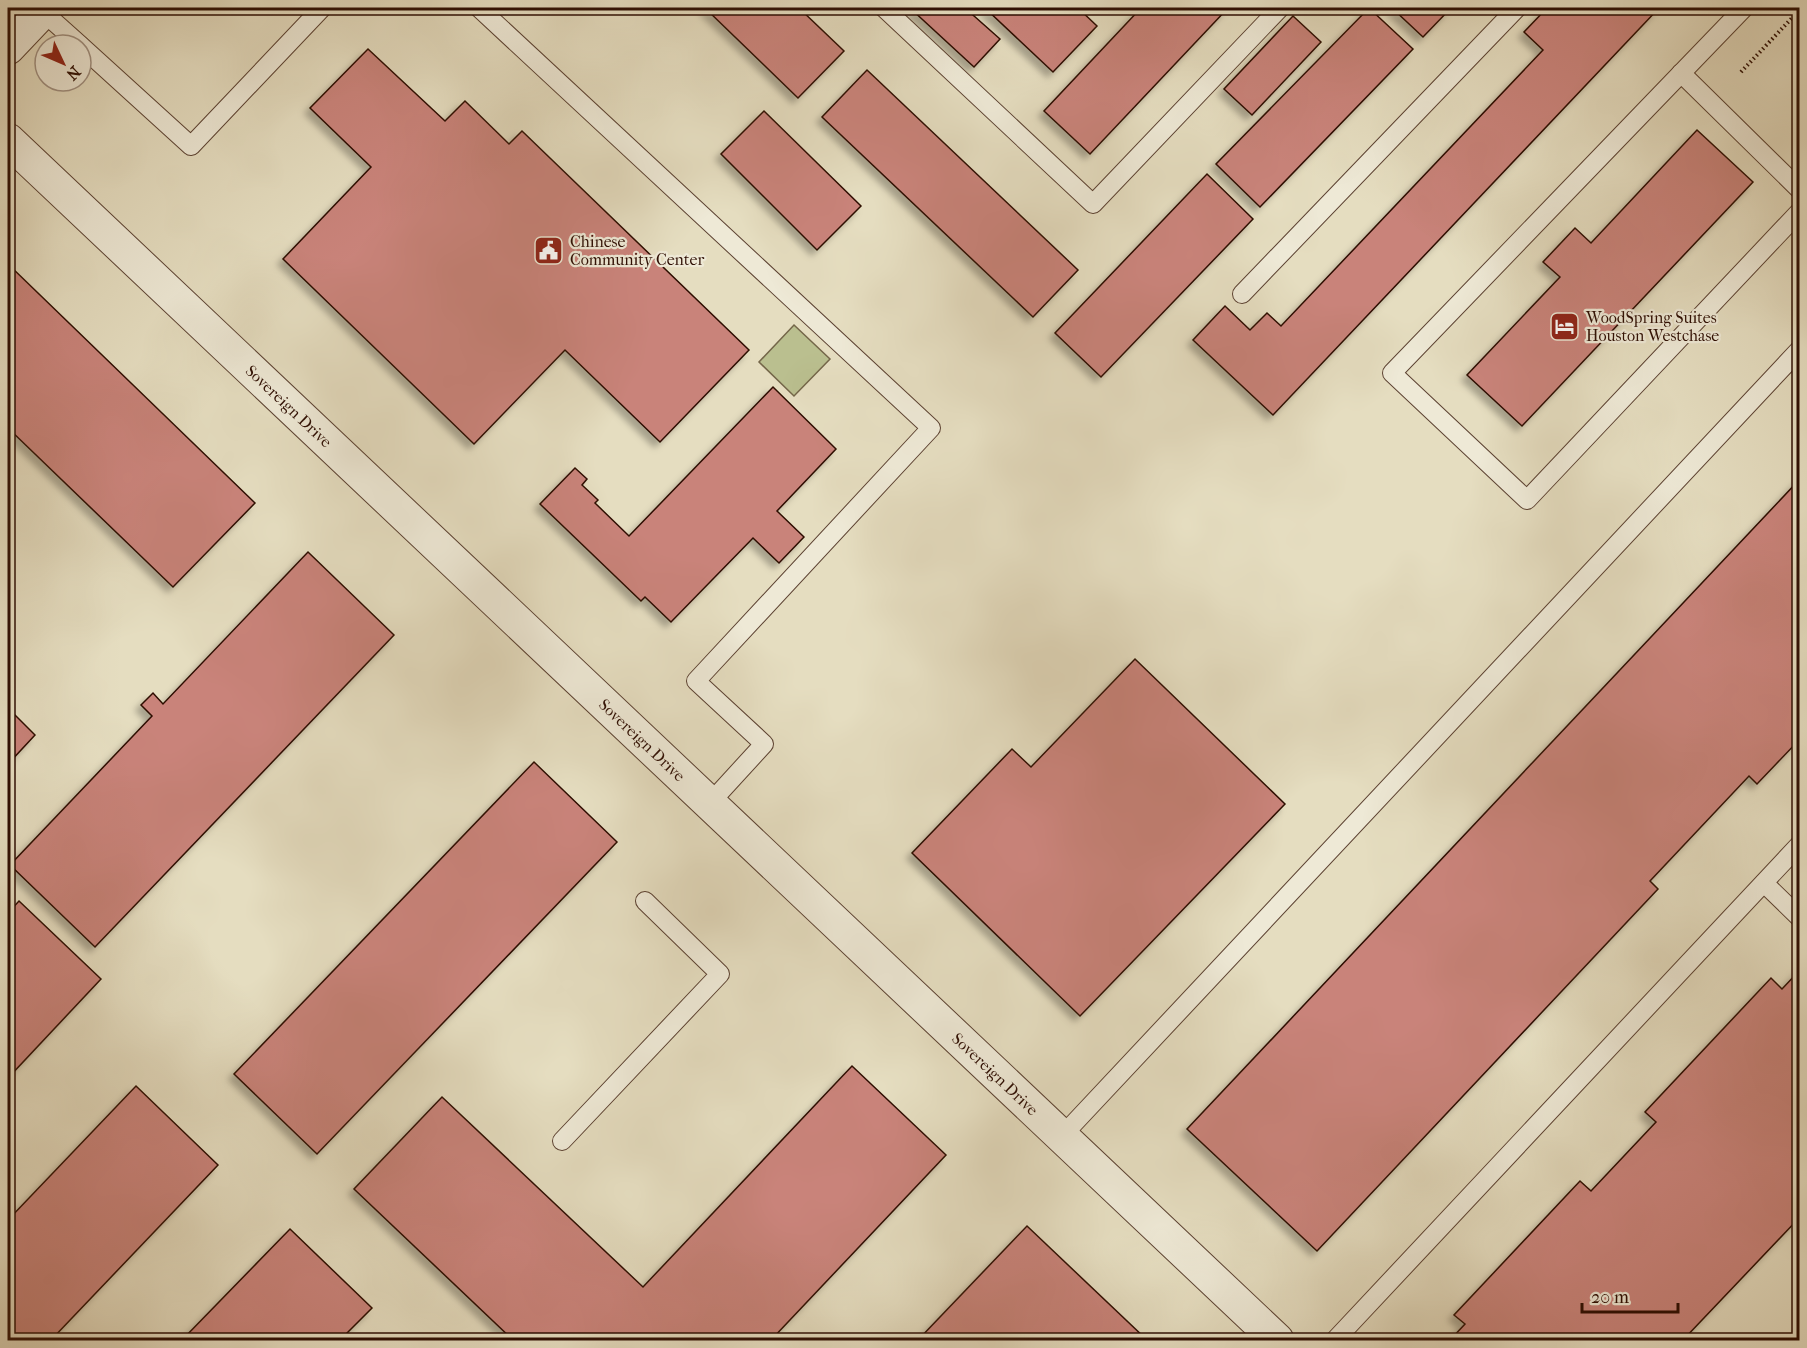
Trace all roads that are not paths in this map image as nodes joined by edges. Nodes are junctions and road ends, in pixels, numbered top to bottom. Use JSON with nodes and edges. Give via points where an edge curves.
{"nodes":[{"id":1,"x":322,"y":8,"type":"edge"},
{"id":2,"x":478,"y":8,"type":"edge"},
{"id":3,"x":884,"y":8,"type":"edge"},
{"id":4,"x":1280,"y":8,"type":"edge"},
{"id":5,"x":1517,"y":8,"type":"edge"},
{"id":6,"x":44,"y":9,"type":"edge"},
{"id":7,"x":1731,"y":11,"type":"edge"},
{"id":8,"x":67,"y":33,"type":"edge"},
{"id":9,"x":8,"y":48,"type":"edge"},
{"id":10,"x":93,"y":58,"type":"edge"},
{"id":11,"x":1681,"y":73,"type":"junction"},
{"id":12,"x":8,"y":140,"type":"edge"},
{"id":13,"x":1800,"y":190,"type":"edge"},
{"id":14,"x":1800,"y":210,"type":"edge"},
{"id":15,"x":1242,"y":294,"type":"dead end"},
{"id":16,"x":1800,"y":349,"type":"edge"},
{"id":17,"x":710,"y":803,"type":"junction"},
{"id":18,"x":1800,"y":844,"type":"edge"},
{"id":19,"x":1764,"y":884,"type":"junction"},
{"id":20,"x":645,"y":900,"type":"dead end"},
{"id":21,"x":1800,"y":918,"type":"edge"},
{"id":22,"x":1062,"y":1136,"type":"junction"},
{"id":23,"x":562,"y":1141,"type":"dead end"},
{"id":24,"x":1277,"y":1341,"type":"edge"},
{"id":25,"x":1335,"y":1341,"type":"edge"}],
"edges":[{"from":1,"to":10,"type":"lane","via":[[191,146]]},
{"from":2,"to":17,"type":"lane","via":[[931,428],[696,681],[764,744]]},
{"from":3,"to":4,"type":"lane","via":[[1093,204]]},
{"from":5,"to":15,"type":"lane"},
{"from":6,"to":8,"type":"lane"},
{"from":6,"to":9,"type":"street"},
{"from":7,"to":11,"type":"lane"},
{"from":11,"to":13,"type":"lane"},
{"from":11,"to":14,"type":"lane","via":[[1392,373],[1527,500]]},
{"from":12,"to":17,"type":"street","name":"Sovereign Drive"},
{"from":16,"to":22,"type":"lane"},
{"from":17,"to":22,"type":"street","name":"Sovereign Drive"},
{"from":18,"to":19,"type":"lane"},
{"from":19,"to":21,"type":"lane"},
{"from":19,"to":25,"type":"lane"},
{"from":20,"to":23,"type":"lane","via":[[720,974]]},
{"from":22,"to":24,"type":"street","name":"Sovereign Drive"}]}
